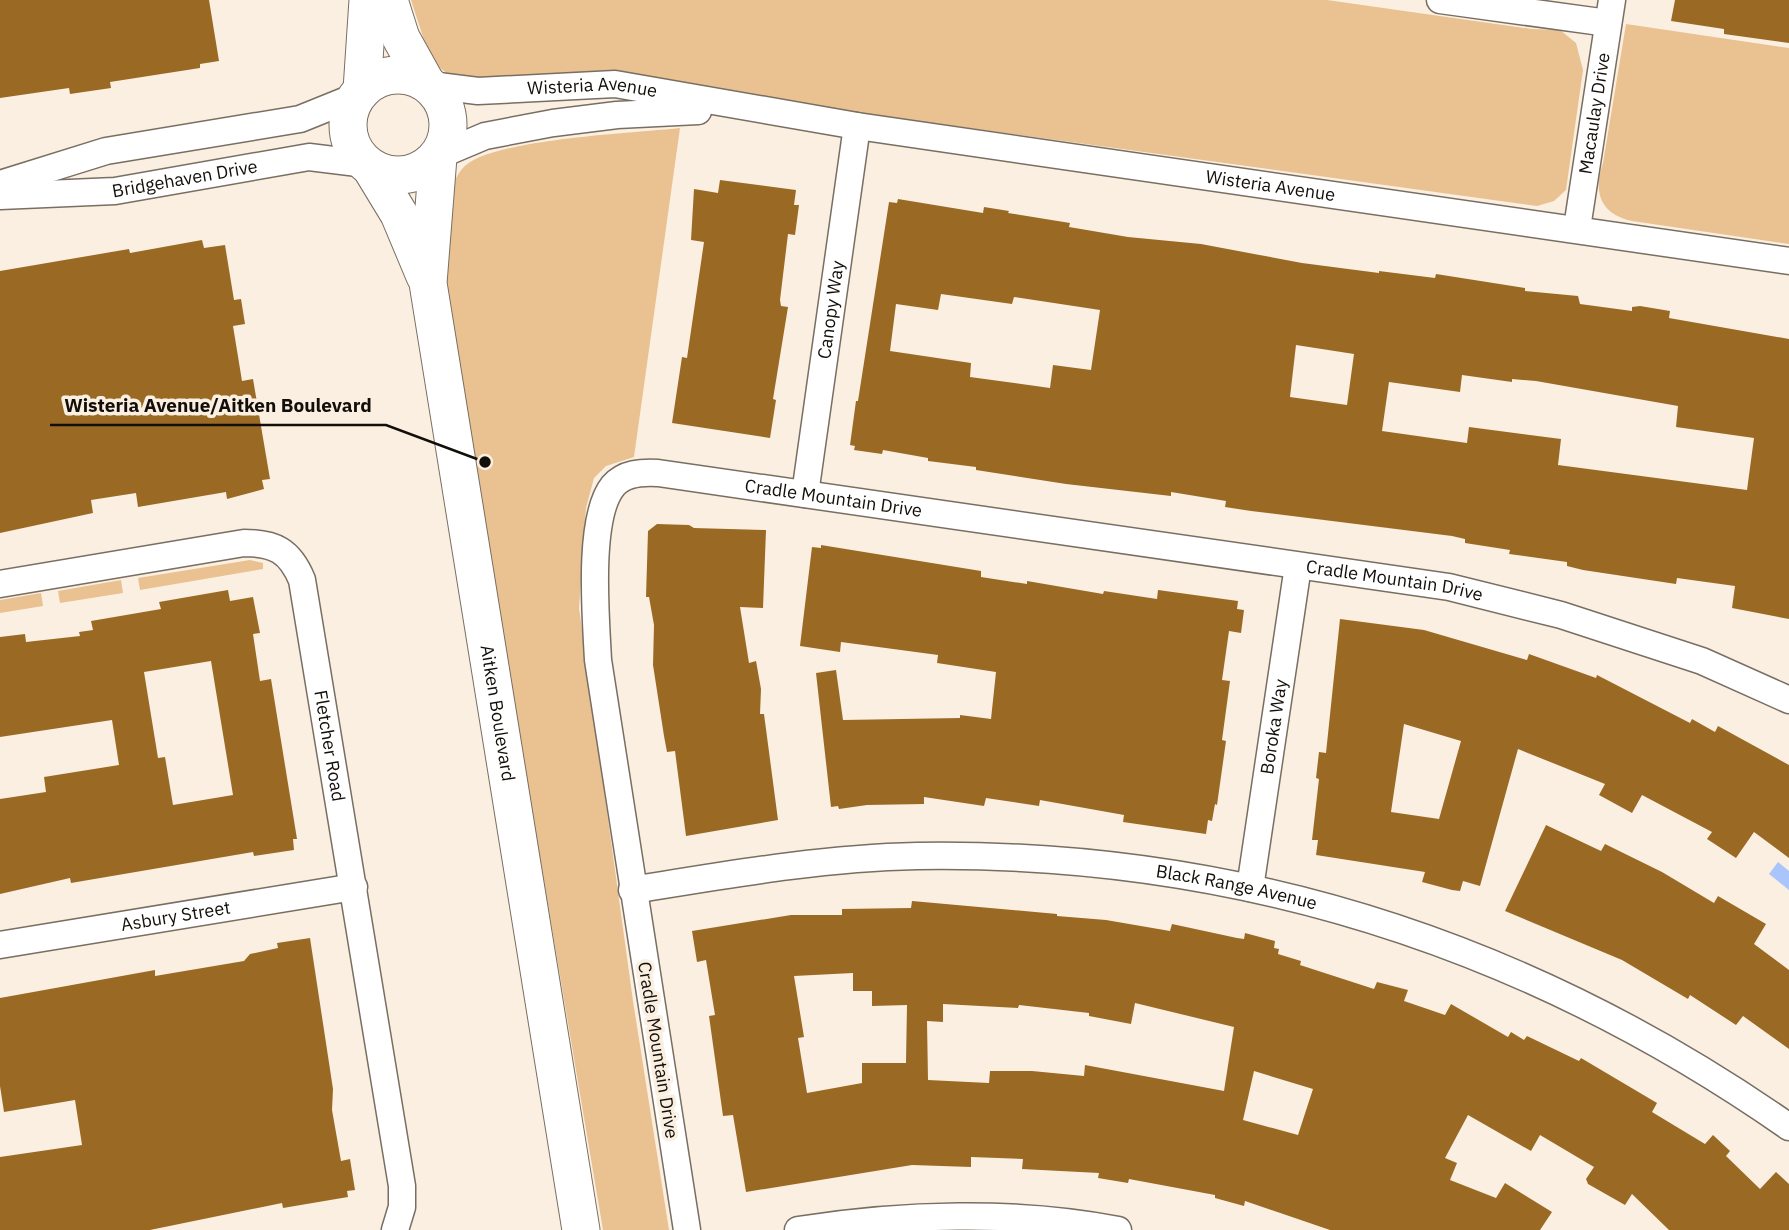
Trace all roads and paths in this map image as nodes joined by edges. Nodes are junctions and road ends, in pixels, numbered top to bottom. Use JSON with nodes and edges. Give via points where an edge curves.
{"nodes":[{"id":1,"x":368,"y":0,"type":"edge"},
{"id":2,"x":389,"y":0,"type":"edge"},
{"id":3,"x":1440,"y":0,"type":"edge"},
{"id":4,"x":1610,"y":12,"type":"edge"},
{"id":5,"x":428,"y":84,"type":"junction"},
{"id":6,"x":359,"y":93,"type":"junction"},
{"id":7,"x":752,"y":110,"type":"junction"},
{"id":8,"x":857,"y":126,"type":"junction"},
{"id":9,"x":439,"y":156,"type":"junction"},
{"id":10,"x":368,"y":166,"type":"junction"},
{"id":11,"x":0,"y":184,"type":"edge"},
{"id":12,"x":0,"y":195,"type":"edge"},
{"id":13,"x":1577,"y":228,"type":"junction"},
{"id":14,"x":1789,"y":261,"type":"edge"},
{"id":15,"x":428,"y":283,"type":"junction"},
{"id":16,"x":805,"y":494,"type":"junction"},
{"id":17,"x":1298,"y":566,"type":"junction"},
{"id":18,"x":0,"y":584,"type":"edge"},
{"id":19,"x":1789,"y":700,"type":"edge"},
{"id":20,"x":354,"y":887,"type":"junction"},
{"id":21,"x":1250,"y":888,"type":"junction"},
{"id":22,"x":632,"y":890,"type":"junction"},
{"id":23,"x":0,"y":945,"type":"edge"},
{"id":24,"x":1789,"y":1128,"type":"edge"},
{"id":25,"x":566,"y":1141,"type":"junction"},
{"id":26,"x":395,"y":1230,"type":"edge"},
{"id":27,"x":569,"y":1230,"type":"edge"},
{"id":28,"x":581,"y":1230,"type":"edge"},
{"id":29,"x":687,"y":1230,"type":"edge"},
{"id":30,"x":798,"y":1230,"type":"edge"},
{"id":31,"x":1118,"y":1230,"type":"edge"}],
"edges":[{"from":1,"to":6,"type":"main road"},
{"from":2,"to":5,"type":"main road","via":[[401,38]]},
{"from":3,"to":4,"type":"street"},
{"from":4,"to":13,"type":"street","name":"Macaulay Drive"},
{"from":5,"to":6,"type":"main road","via":[[414,77],[386,76]]},
{"from":5,"to":7,"type":"street","name":"Wisteria Avenue","via":[[478,91],[615,84]]},
{"from":5,"to":9,"type":"main road","via":[[440,97],[449,125]]},
{"from":6,"to":10,"type":"main road","via":[[350,110],[348,132],[356,153]]},
{"from":6,"to":11,"type":"street","via":[[300,120],[106,151]]},
{"from":7,"to":8,"type":"street","name":"Wisteria Avenue"},
{"from":7,"to":9,"type":"street","name":"Wisteria Avenue","via":[[657,111],[553,123],[485,136]]},
{"from":8,"to":13,"type":"street","name":"Wisteria Avenue"},
{"from":8,"to":16,"type":"street","name":"Canopy Way"},
{"from":9,"to":10,"type":"main road","via":[[414,173],[392,175]]},
{"from":9,"to":15,"type":"main road","name":"Aitken Boulevard"},
{"from":10,"to":12,"type":"street","name":"Bridgehaven Drive","via":[[309,157],[115,191]]},
{"from":10,"to":15,"type":"main road","name":"Aitken Boulevard","via":[[399,214]]},
{"from":13,"to":14,"type":"street","name":"Wisteria Avenue"},
{"from":15,"to":25,"type":"main road","name":"Aitken Boulevard"},
{"from":16,"to":17,"type":"street","name":"Cradle Mountain Drive"},
{"from":16,"to":22,"type":"street","name":"Cradle Mountain Drive","via":[[645,472],[622,478],[603,503],[596,586],[598,660]]},
{"from":17,"to":19,"type":"street","name":"Cradle Mountain Drive","via":[[1448,587],[1561,615],[1702,661]]},
{"from":17,"to":21,"type":"street","name":"Boroka Way"},
{"from":18,"to":20,"type":"street","name":"Fletcher Road","via":[[244,543],[264,543],[288,554],[302,580]]},
{"from":20,"to":23,"type":"street","name":"Asbury Street"},
{"from":20,"to":26,"type":"street","name":"Fletcher Road","via":[[402,1186]]},
{"from":21,"to":22,"type":"street","name":"Black Range Avenue","via":[[1075,861],[915,856],[778,867]]},
{"from":21,"to":24,"type":"street","name":"Black Range Avenue","via":[[1402,927],[1536,981],[1683,1058]]},
{"from":22,"to":29,"type":"street","name":"Cradle Mountain Drive"},
{"from":25,"to":27,"type":"main road","name":"Aitken Boulevard"},
{"from":25,"to":28,"type":"main road","name":"Aitken Boulevard"},
{"from":30,"to":31,"type":"street","via":[[955,1218],[1025,1219]]}]}
